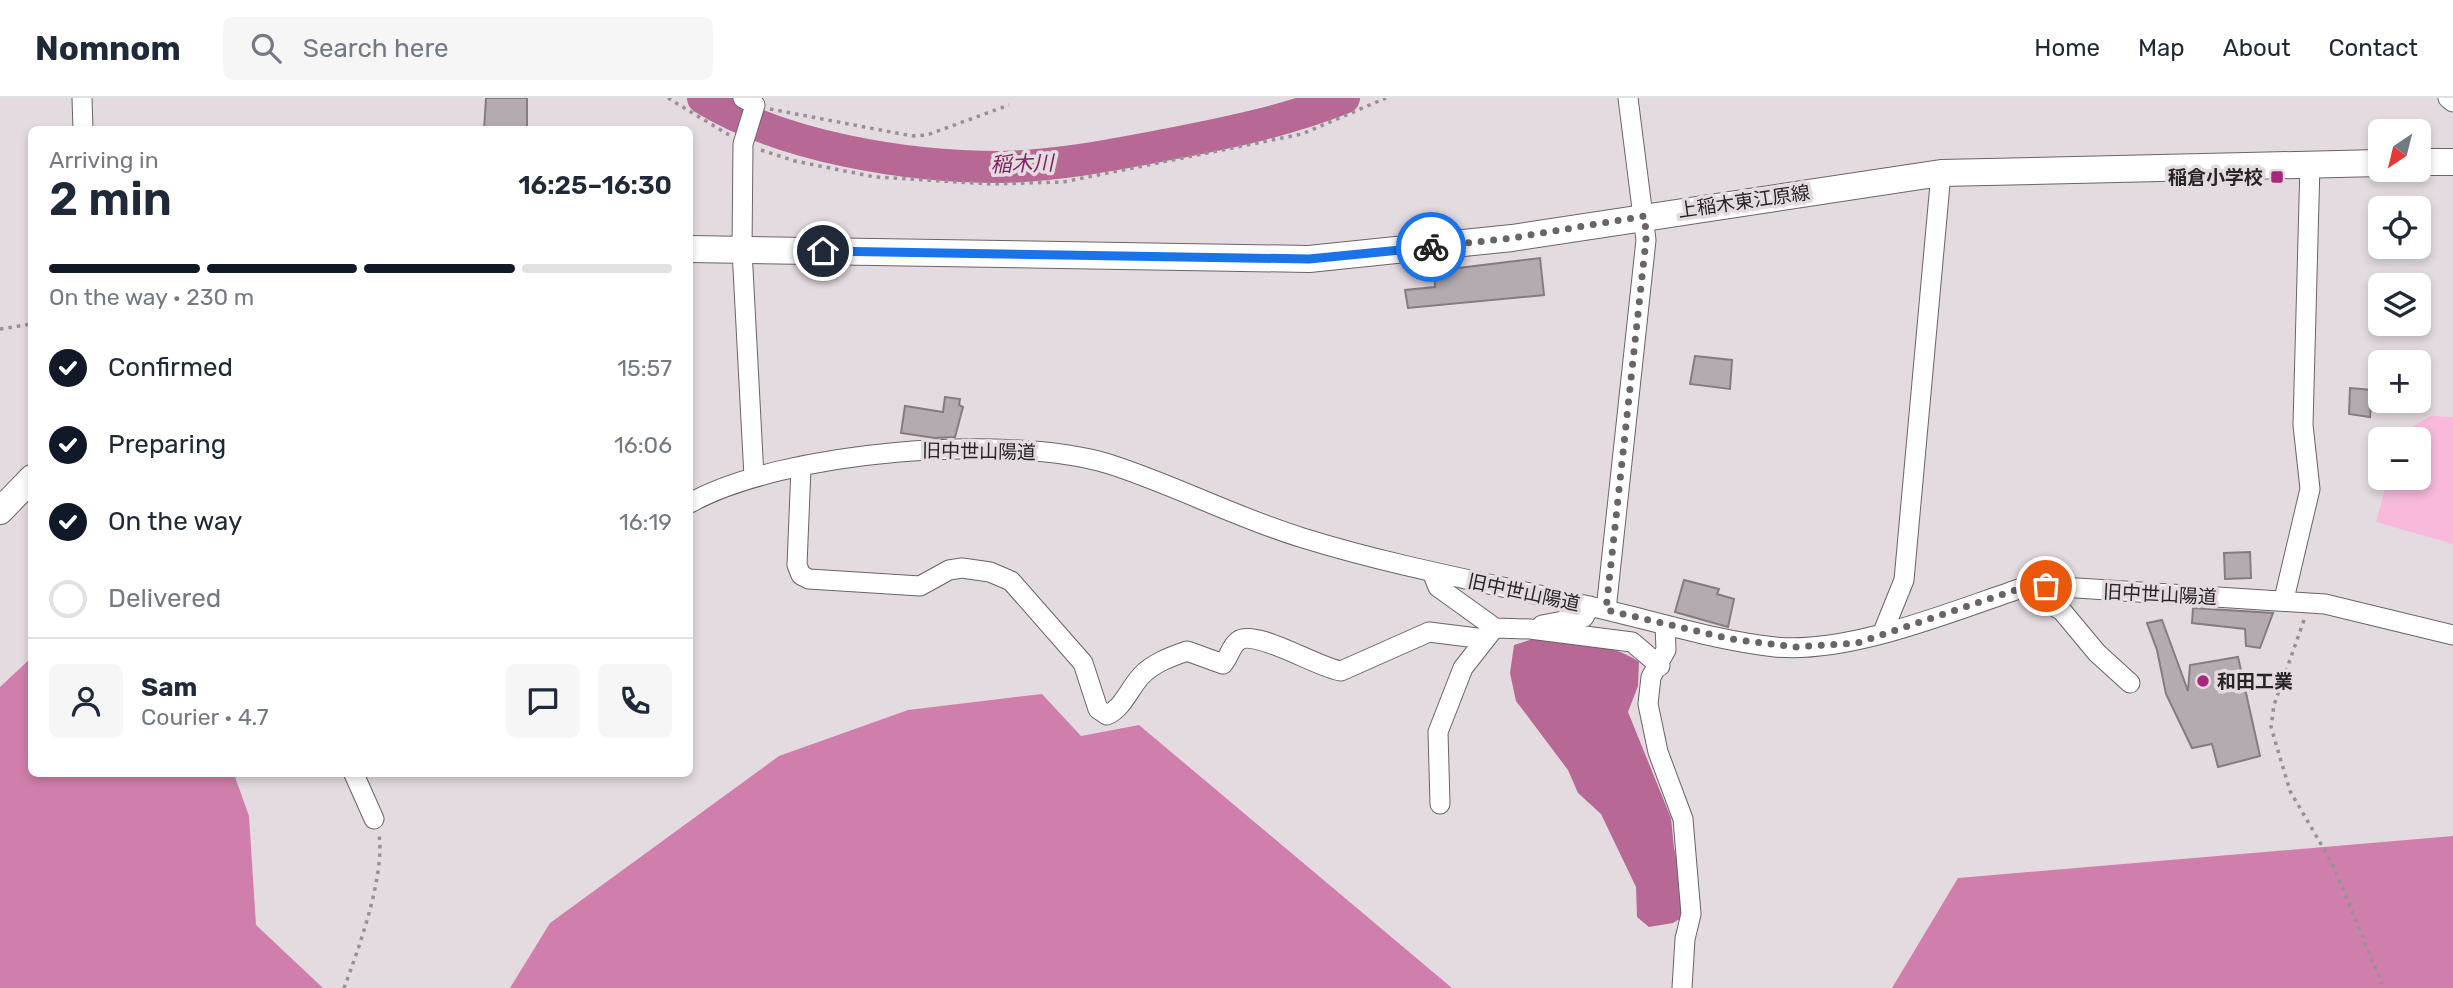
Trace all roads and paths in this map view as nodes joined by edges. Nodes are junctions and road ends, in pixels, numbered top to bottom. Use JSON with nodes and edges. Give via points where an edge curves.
{"nodes":[{"id":1,"x":82,"y":98,"type":"edge"},
{"id":2,"x":668,"y":98,"type":"edge"},
{"id":3,"x":1385,"y":98,"type":"edge"},
{"id":4,"x":1628,"y":98,"type":"edge"},
{"id":5,"x":2448,"y":98,"type":"edge"},
{"id":6,"x":2453,"y":102,"type":"edge"},
{"id":7,"x":751,"y":104,"type":"edge"},
{"id":8,"x":1009,"y":105,"type":"dead end"},
{"id":9,"x":83,"y":126,"type":"edge"},
{"id":10,"x":744,"y":141,"type":"junction"},
{"id":11,"x":2431,"y":162,"type":"edge"},
{"id":12,"x":2453,"y":162,"type":"edge"},
{"id":13,"x":2368,"y":163,"type":"edge"},
{"id":14,"x":2311,"y":164,"type":"junction"},
{"id":15,"x":1941,"y":173,"type":"junction"},
{"id":16,"x":1645,"y":216,"type":"junction"},
{"id":17,"x":693,"y":249,"type":"edge"},
{"id":18,"x":742,"y":250,"type":"junction"},
{"id":19,"x":28,"y":325,"type":"edge"},
{"id":20,"x":0,"y":329,"type":"edge"},
{"id":21,"x":801,"y":468,"type":"junction"},
{"id":22,"x":754,"y":477,"type":"junction"},
{"id":23,"x":28,"y":482,"type":"edge"},
{"id":24,"x":693,"y":501,"type":"edge"},
{"id":25,"x":0,"y":510,"type":"edge"},
{"id":26,"x":1432,"y":572,"type":"junction"},
{"id":27,"x":2022,"y":588,"type":"junction"},
{"id":28,"x":2284,"y":599,"type":"junction"},
{"id":29,"x":2325,"y":604,"type":"junction"},
{"id":30,"x":1598,"y":608,"type":"junction"},
{"id":31,"x":1665,"y":625,"type":"junction"},
{"id":32,"x":1530,"y":629,"type":"junction"},
{"id":33,"x":1883,"y":632,"type":"junction"},
{"id":34,"x":1490,"y":633,"type":"junction"},
{"id":35,"x":2453,"y":635,"type":"edge"},
{"id":36,"x":1660,"y":666,"type":"junction"},
{"id":37,"x":2130,"y":683,"type":"dead end"},
{"id":38,"x":355,"y":777,"type":"edge"},
{"id":39,"x":1440,"y":804,"type":"dead end"},
{"id":40,"x":374,"y":819,"type":"joint"},
{"id":41,"x":2382,"y":984,"type":"dead end"},
{"id":42,"x":344,"y":988,"type":"edge"},
{"id":43,"x":1682,"y":988,"type":"edge"}],
"edges":[{"from":1,"to":9,"type":"street"},
{"from":2,"to":10,"type":"path"},
{"from":3,"to":10,"type":"path","via":[[1302,134],[1063,182],[992,184],[875,177],[795,161]]},
{"from":4,"to":16,"type":"street"},
{"from":5,"to":6,"type":"street"},
{"from":7,"to":8,"type":"path","via":[[912,136],[927,135]]},
{"from":7,"to":10,"type":"street"},
{"from":10,"to":18,"type":"street"},
{"from":11,"to":12,"type":"main road"},
{"from":13,"to":14,"type":"main road","name":"上稲木東江原線"},
{"from":14,"to":15,"type":"main road","name":"上稲木東江原線"},
{"from":14,"to":28,"type":"street","via":[[2303,425],[2310,489]]},
{"from":15,"to":16,"type":"main road","name":"上稲木東江原線"},
{"from":15,"to":33,"type":"street","via":[[1904,580]]},
{"from":16,"to":18,"type":"main road","name":"上稲木東江原線","via":[[1512,238],[1309,259]]},
{"from":16,"to":30,"type":"street","via":[[1646,240]]},
{"from":17,"to":18,"type":"main road","name":"上稲木東江原線"},
{"from":18,"to":22,"type":"street"},
{"from":19,"to":20,"type":"path"},
{"from":21,"to":22,"type":"street","name":"旧中世山陽道"},
{"from":21,"to":26,"type":"street","name":"旧中世山陽道","via":[[914,450],[1066,454],[1109,464],[1301,537]]},
{"from":21,"to":34,"type":"street","via":[[797,565],[801,575],[920,586],[962,568],[1012,581],[1083,663],[1098,709],[1107,715],[1163,660],[1186,651],[1223,664],[1244,638],[1340,671],[1429,632]]},
{"from":22,"to":24,"type":"street","name":"旧中世山陽道"},
{"from":23,"to":25,"type":"main road"},
{"from":26,"to":30,"type":"street","name":"旧中世山陽道"},
{"from":26,"to":34,"type":"street","via":[[1438,587]]},
{"from":27,"to":28,"type":"street","name":"旧中世山陽道"},
{"from":27,"to":33,"type":"street","name":"旧中世山陽道"},
{"from":27,"to":37,"type":"street","via":[[2062,611]]},
{"from":28,"to":29,"type":"street","name":"旧中世山陽道"},
{"from":29,"to":35,"type":"street","name":"旧中世山陽道"},
{"from":29,"to":41,"type":"path","via":[[2305,618],[2297,631],[2271,726],[2290,791],[2332,863]]},
{"from":30,"to":31,"type":"street","name":"旧中世山陽道"},
{"from":30,"to":32,"type":"street","via":[[1584,617]]},
{"from":31,"to":33,"type":"street","name":"旧中世山陽道","via":[[1776,647],[1857,643]]},
{"from":31,"to":36,"type":"street","via":[[1666,650]]},
{"from":32,"to":34,"type":"street"},
{"from":32,"to":36,"type":"street","via":[[1632,642]]},
{"from":34,"to":39,"type":"street","via":[[1463,668],[1438,732]]},
{"from":36,"to":43,"type":"street","via":[[1651,677],[1648,704],[1658,752],[1683,819],[1691,914]]},
{"from":38,"to":40,"type":"street"},
{"from":40,"to":42,"type":"path","via":[[380,853],[362,937]]}]}
